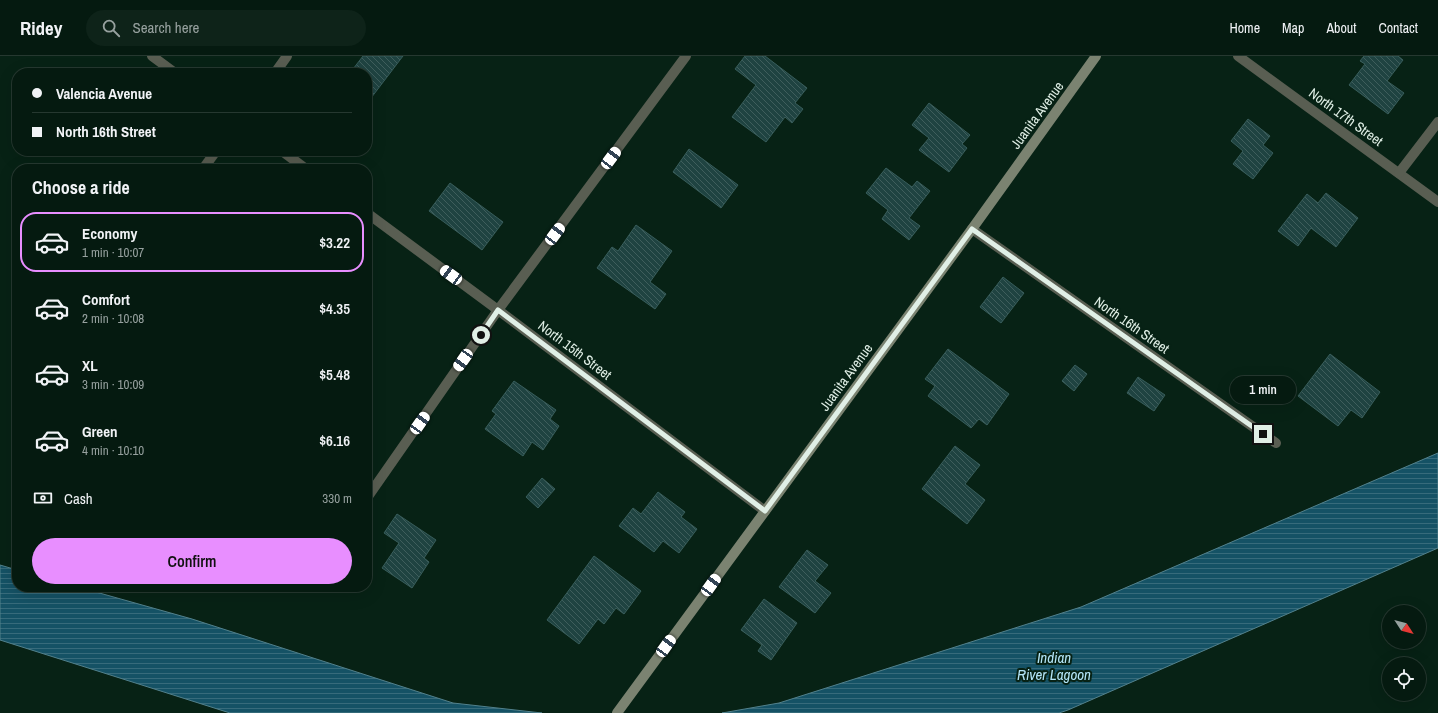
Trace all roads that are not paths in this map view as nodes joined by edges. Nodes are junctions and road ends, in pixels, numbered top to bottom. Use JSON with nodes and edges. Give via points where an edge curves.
{"nodes":[{"id":1,"x":152,"y":56,"type":"edge"},
{"id":2,"x":287,"y":56,"type":"edge"},
{"id":3,"x":686,"y":56,"type":"edge"},
{"id":4,"x":1096,"y":56,"type":"edge"},
{"id":5,"x":1238,"y":56,"type":"edge"},
{"id":6,"x":168,"y":68,"type":"edge"},
{"id":7,"x":279,"y":68,"type":"edge"},
{"id":8,"x":1438,"y":122,"type":"edge"},
{"id":9,"x":289,"y":156,"type":"edge"},
{"id":10,"x":299,"y":164,"type":"edge"},
{"id":11,"x":1399,"y":173,"type":"junction"},
{"id":12,"x":1438,"y":202,"type":"edge"},
{"id":13,"x":372,"y":218,"type":"edge"},
{"id":14,"x":972,"y":229,"type":"junction"},
{"id":15,"x":498,"y":310,"type":"junction"},
{"id":16,"x":1276,"y":443,"type":"dead end"},
{"id":17,"x":372,"y":491,"type":"edge"},
{"id":18,"x":765,"y":511,"type":"junction"},
{"id":19,"x":617,"y":713,"type":"edge"}],
"edges":[{"from":1,"to":6,"type":"street"},
{"from":2,"to":7,"type":"street"},
{"from":3,"to":15,"type":"street"},
{"from":4,"to":14,"type":"street","name":"Juanita Avenue"},
{"from":5,"to":11,"type":"street","name":"North 17th Street"},
{"from":8,"to":11,"type":"street"},
{"from":9,"to":10,"type":"street"},
{"from":11,"to":12,"type":"street","name":"North 17th Street"},
{"from":13,"to":15,"type":"street","name":"North 15th Street"},
{"from":14,"to":16,"type":"street","name":"North 16th Street"},
{"from":14,"to":18,"type":"street","name":"Juanita Avenue"},
{"from":15,"to":17,"type":"street"},
{"from":15,"to":18,"type":"street","name":"North 15th Street"},
{"from":18,"to":19,"type":"street","name":"Juanita Avenue"}]}
